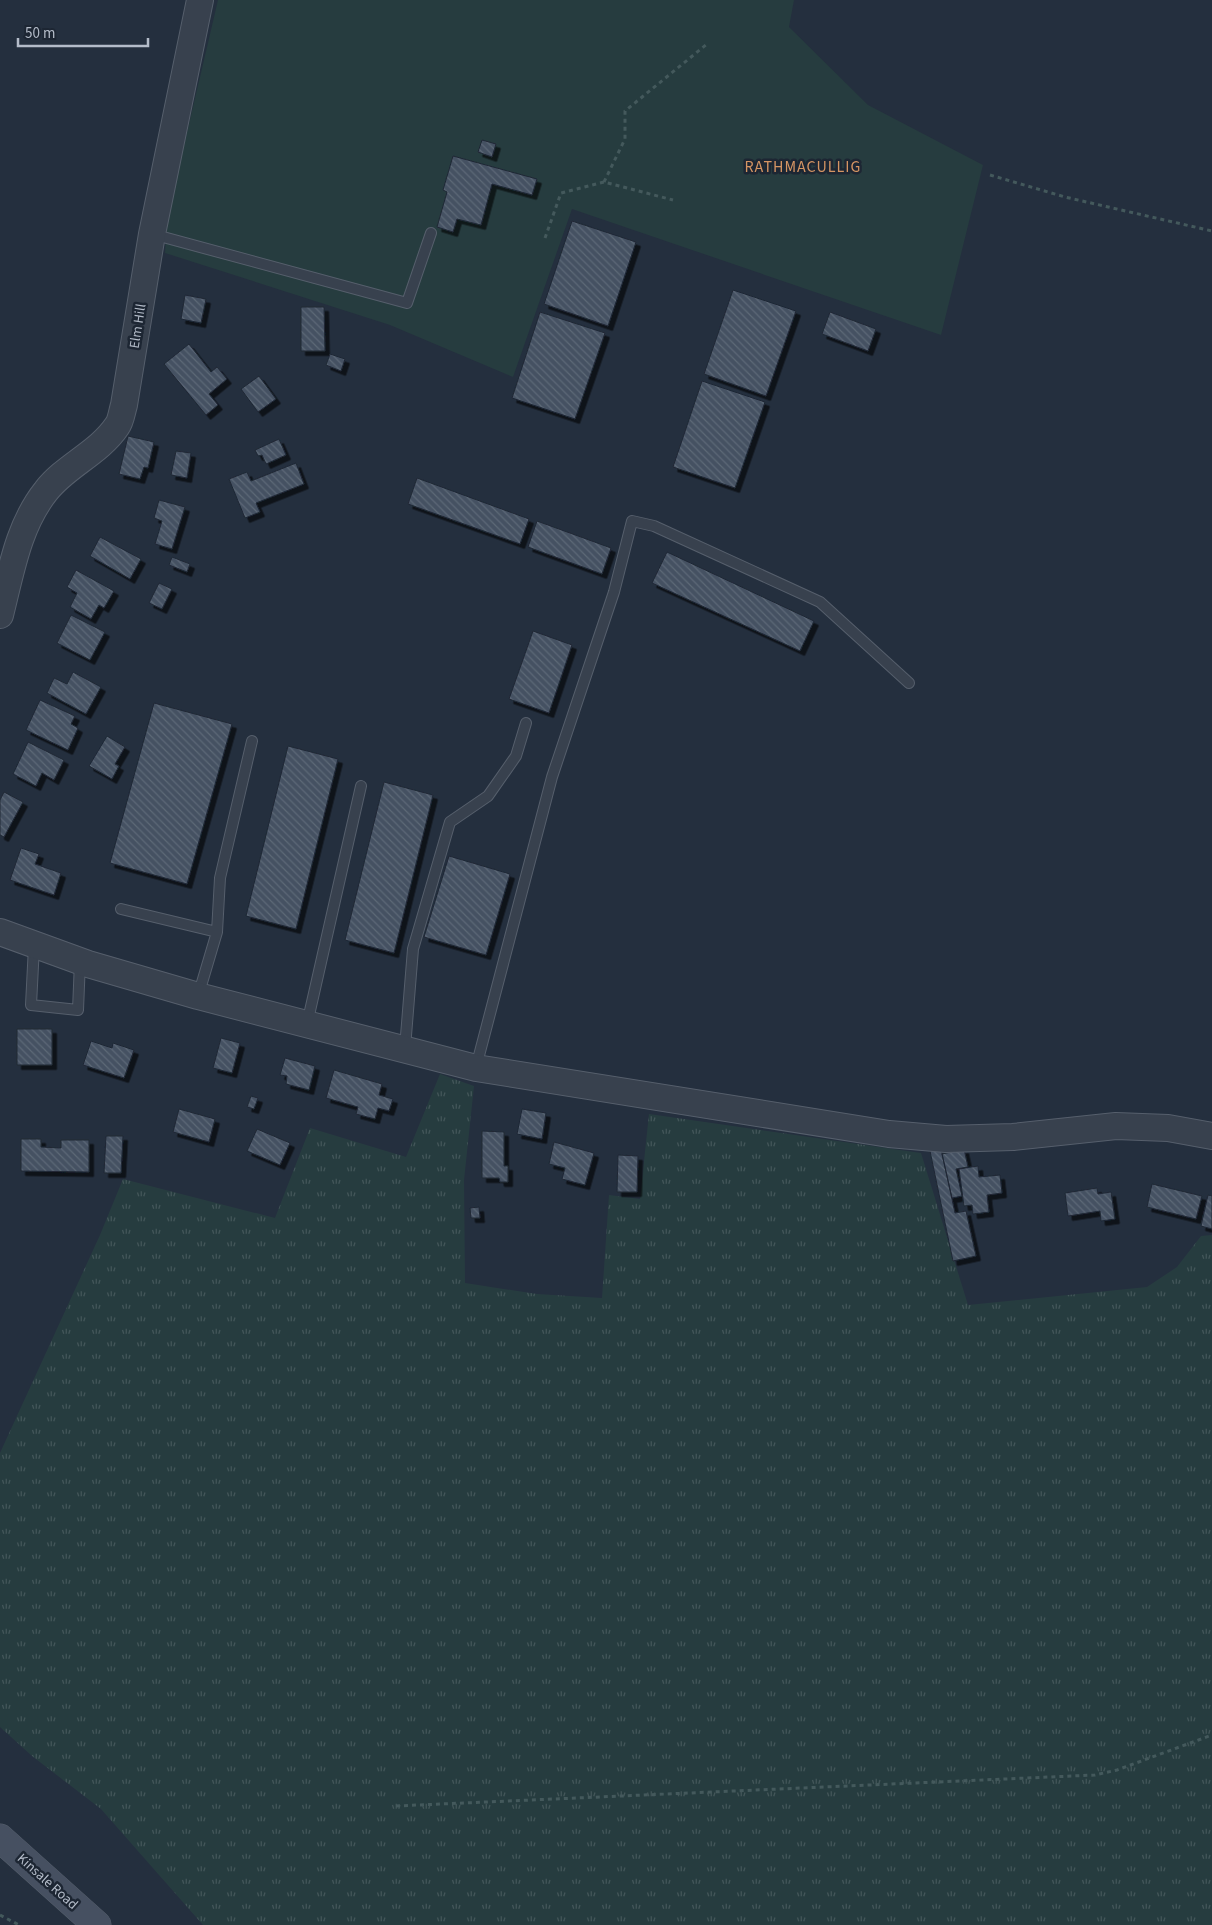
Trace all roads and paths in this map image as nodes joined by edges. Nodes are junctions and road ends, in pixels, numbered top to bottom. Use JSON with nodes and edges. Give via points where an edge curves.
{"nodes":[{"id":1,"x":200,"y":0,"type":"edge"},
{"id":2,"x":707,"y":44,"type":"dead end"},
{"id":3,"x":990,"y":175,"type":"dead end"},
{"id":4,"x":604,"y":182,"type":"junction"},
{"id":5,"x":672,"y":200,"type":"dead end"},
{"id":6,"x":1212,"y":231,"type":"edge"},
{"id":7,"x":431,"y":233,"type":"dead end"},
{"id":8,"x":152,"y":234,"type":"junction"},
{"id":9,"x":545,"y":238,"type":"dead end"},
{"id":10,"x":0,"y":615,"type":"edge"},
{"id":11,"x":909,"y":683,"type":"dead end"},
{"id":12,"x":526,"y":724,"type":"dead end"},
{"id":13,"x":252,"y":741,"type":"dead end"},
{"id":14,"x":361,"y":786,"type":"dead end"},
{"id":15,"x":121,"y":909,"type":"dead end"},
{"id":16,"x":0,"y":932,"type":"edge"},
{"id":17,"x":217,"y":932,"type":"junction"},
{"id":18,"x":34,"y":945,"type":"junction"},
{"id":19,"x":80,"y":961,"type":"junction"},
{"id":20,"x":198,"y":996,"type":"junction"},
{"id":21,"x":307,"y":1024,"type":"junction"},
{"id":22,"x":404,"y":1048,"type":"junction"},
{"id":23,"x":476,"y":1068,"type":"junction"},
{"id":24,"x":1212,"y":1136,"type":"edge"},
{"id":25,"x":1212,"y":1735,"type":"edge"},
{"id":26,"x":396,"y":1806,"type":"dead end"},
{"id":27,"x":0,"y":1838,"type":"edge"},
{"id":28,"x":0,"y":1915,"type":"edge"},
{"id":29,"x":19,"y":1925,"type":"edge"},
{"id":30,"x":97,"y":1925,"type":"edge"}],
"edges":[{"from":1,"to":8,"type":"street","name":"Elm Hill"},
{"from":2,"to":4,"type":"path","via":[[626,111],[625,139]]},
{"from":3,"to":6,"type":"path","via":[[1066,197]]},
{"from":4,"to":5,"type":"path"},
{"from":4,"to":9,"type":"path","via":[[561,193]]},
{"from":7,"to":8,"type":"lane","via":[[407,303]]},
{"from":8,"to":10,"type":"street","name":"Elm Hill","via":[[124,405],[117,426],[47,489],[31,512],[16,551]]},
{"from":11,"to":23,"type":"lane","via":[[820,602],[654,526],[632,521],[614,592],[552,777]]},
{"from":12,"to":22,"type":"lane","via":[[516,756],[488,796],[450,822],[413,949]]},
{"from":13,"to":17,"type":"lane","via":[[220,878]]},
{"from":14,"to":21,"type":"lane"},
{"from":15,"to":17,"type":"lane"},
{"from":16,"to":18,"type":"street"},
{"from":17,"to":20,"type":"lane"},
{"from":18,"to":19,"type":"street"},
{"from":18,"to":19,"type":"lane","via":[[31,1005],[78,1010]]},
{"from":19,"to":20,"type":"street"},
{"from":20,"to":21,"type":"street"},
{"from":21,"to":22,"type":"street"},
{"from":22,"to":23,"type":"street"},
{"from":23,"to":24,"type":"street","via":[[889,1134],[946,1139],[1013,1137],[1116,1126],[1168,1128]]},
{"from":25,"to":26,"type":"path","via":[[1095,1775]]},
{"from":27,"to":30,"type":"main road","name":"Kinsale Road"},
{"from":28,"to":29,"type":"path"}]}
